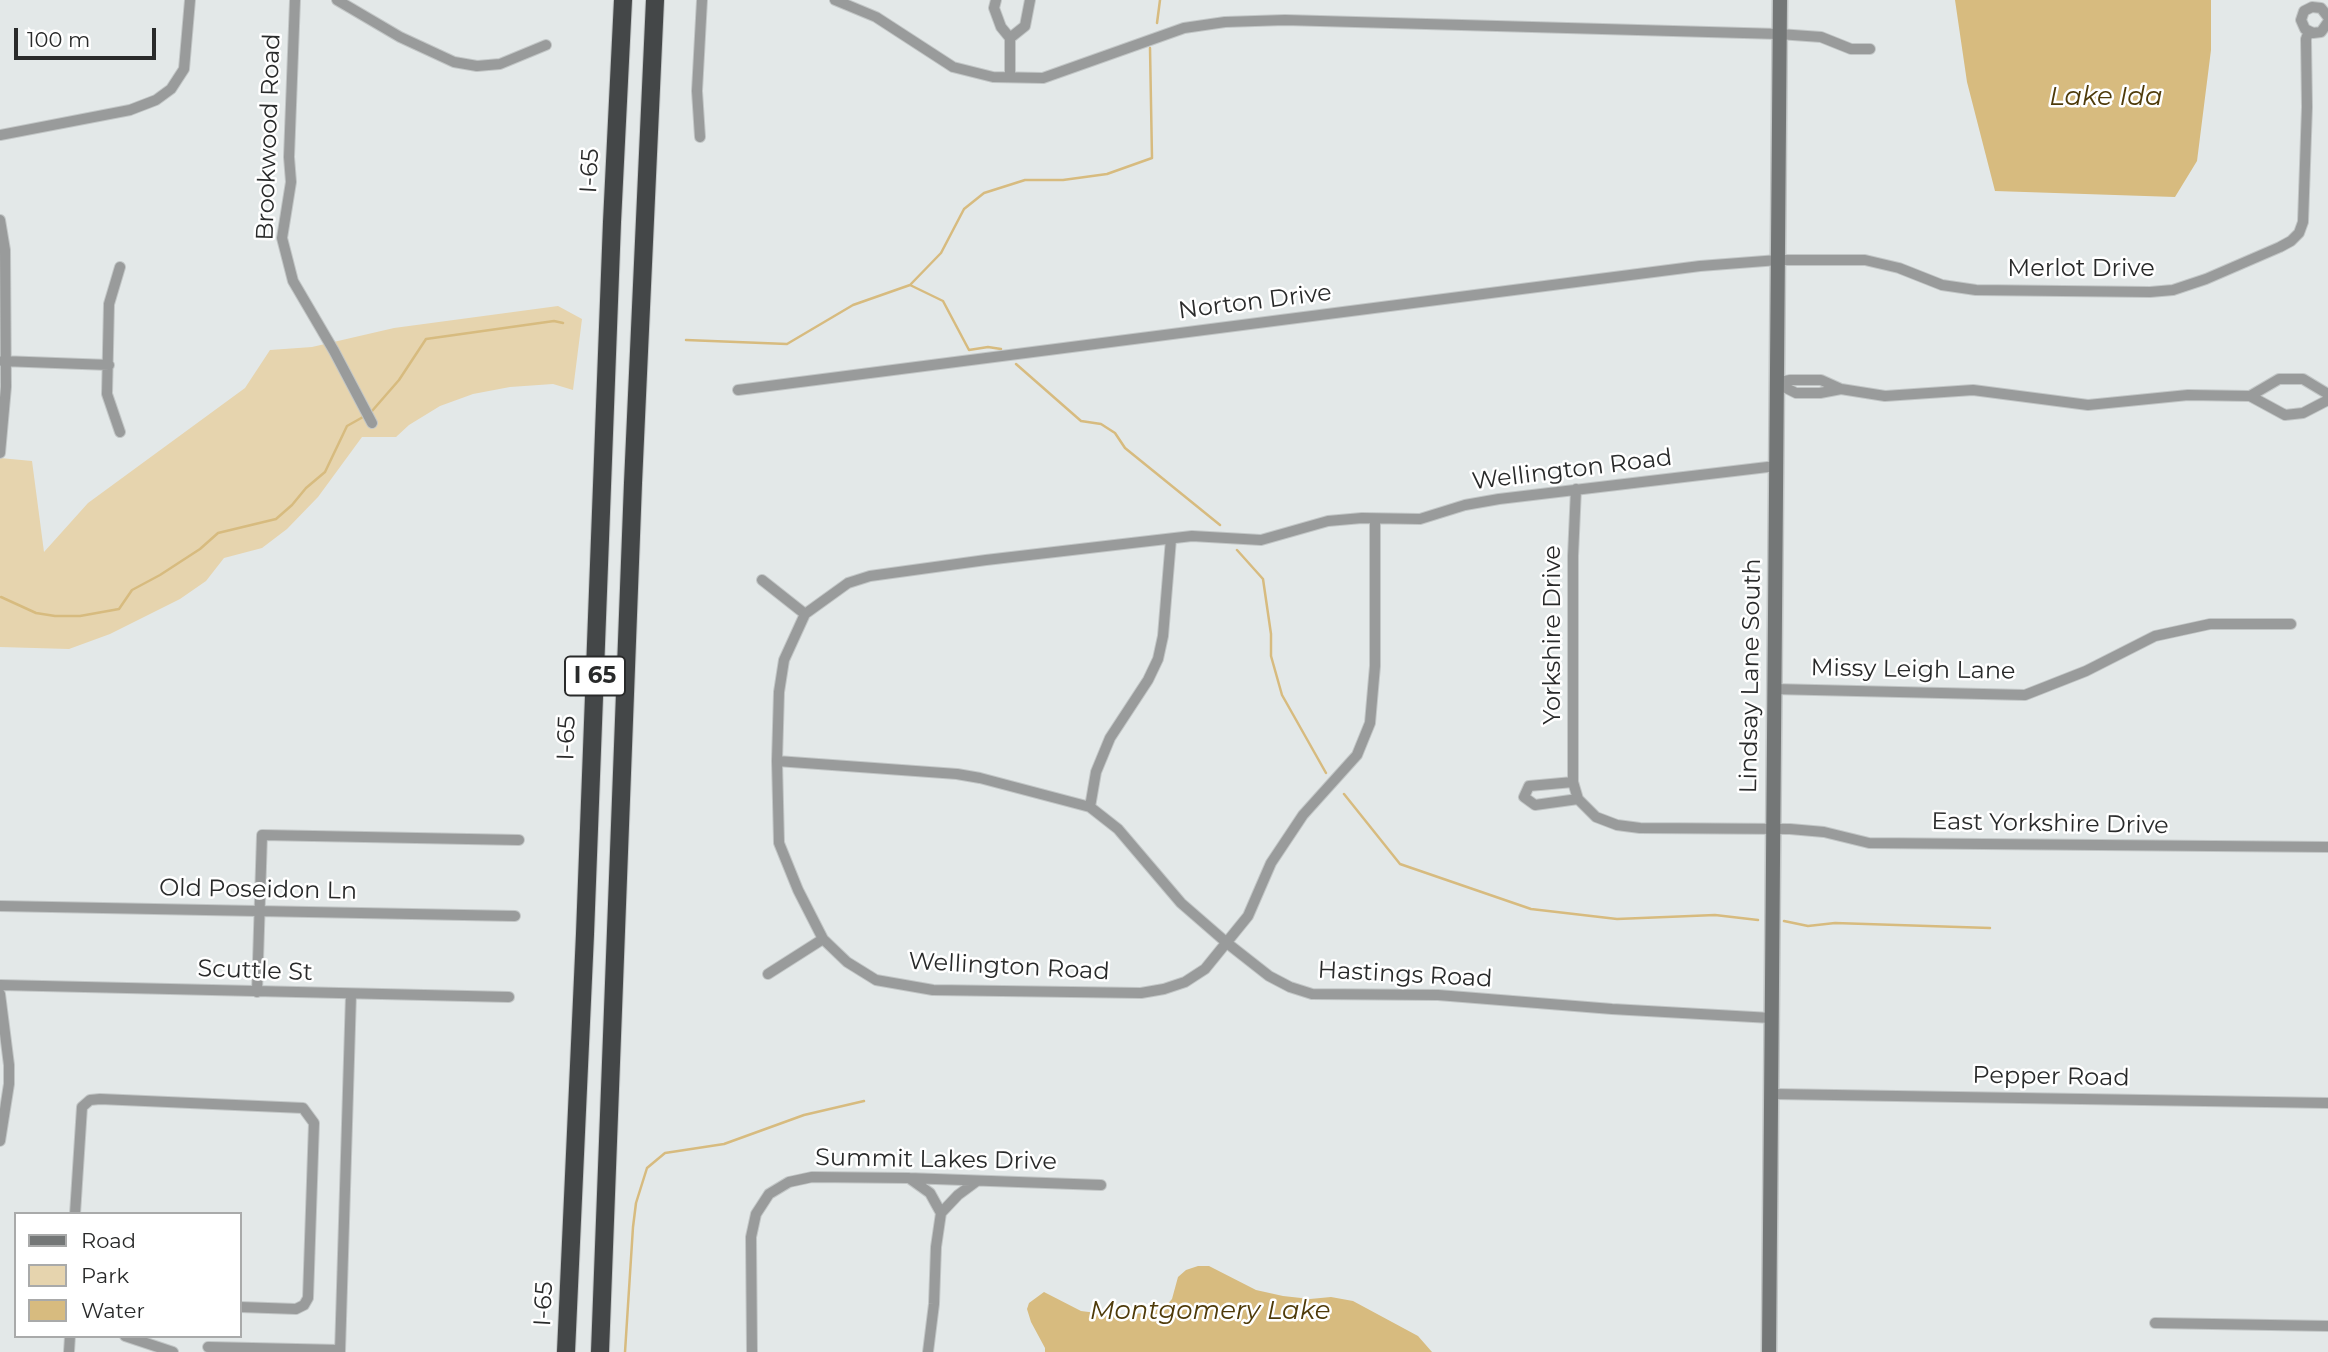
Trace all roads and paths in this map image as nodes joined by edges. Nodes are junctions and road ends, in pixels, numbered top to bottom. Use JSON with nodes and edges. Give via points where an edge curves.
{"nodes":[{"id":1,"x":190,"y":0,"type":"edge"},
{"id":2,"x":295,"y":0,"type":"edge"},
{"id":3,"x":337,"y":0,"type":"edge"},
{"id":4,"x":623,"y":0,"type":"edge"},
{"id":5,"x":655,"y":0,"type":"edge"},
{"id":6,"x":702,"y":0,"type":"edge"},
{"id":7,"x":835,"y":0,"type":"edge"},
{"id":8,"x":996,"y":0,"type":"edge"},
{"id":9,"x":1030,"y":0,"type":"edge"},
{"id":10,"x":1780,"y":0,"type":"edge"},
{"id":11,"x":2328,"y":20,"type":"edge"},
{"id":12,"x":2308,"y":31,"type":"junction"},
{"id":13,"x":1779,"y":34,"type":"junction"},
{"id":14,"x":1010,"y":38,"type":"junction"},
{"id":15,"x":545,"y":45,"type":"dead end"},
{"id":16,"x":1870,"y":49,"type":"dead end"},
{"id":17,"x":1010,"y":77,"type":"junction"},
{"id":18,"x":0,"y":135,"type":"edge"},
{"id":19,"x":700,"y":137,"type":"dead end"},
{"id":20,"x":0,"y":220,"type":"edge"},
{"id":21,"x":1778,"y":260,"type":"junction"},
{"id":22,"x":120,"y":267,"type":"dead end"},
{"id":23,"x":4,"y":361,"type":"edge"},
{"id":24,"x":108,"y":365,"type":"junction"},
{"id":25,"x":1776,"y":383,"type":"junction"},
{"id":26,"x":738,"y":390,"type":"dead end"},
{"id":27,"x":2328,"y":394,"type":"edge"},
{"id":28,"x":2250,"y":397,"type":"junction"},
{"id":29,"x":2328,"y":400,"type":"edge"},
{"id":30,"x":372,"y":423,"type":"dead end"},
{"id":31,"x":120,"y":432,"type":"dead end"},
{"id":32,"x":0,"y":453,"type":"edge"},
{"id":33,"x":1776,"y":466,"type":"junction"},
{"id":34,"x":1576,"y":489,"type":"junction"},
{"id":35,"x":1375,"y":520,"type":"junction"},
{"id":36,"x":1171,"y":539,"type":"junction"},
{"id":37,"x":762,"y":580,"type":"dead end"},
{"id":38,"x":805,"y":614,"type":"junction"},
{"id":39,"x":2291,"y":624,"type":"dead end"},
{"id":40,"x":1773,"y":689,"type":"junction"},
{"id":41,"x":777,"y":761,"type":"junction"},
{"id":42,"x":1573,"y":782,"type":"junction"},
{"id":43,"x":1578,"y":799,"type":"junction"},
{"id":44,"x":1090,"y":807,"type":"junction"},
{"id":45,"x":1772,"y":829,"type":"junction"},
{"id":46,"x":519,"y":839,"type":"dead end"},
{"id":47,"x":2328,"y":847,"type":"edge"},
{"id":48,"x":0,"y":906,"type":"edge"},
{"id":49,"x":259,"y":910,"type":"junction"},
{"id":50,"x":515,"y":916,"type":"dead end"},
{"id":51,"x":823,"y":939,"type":"junction"},
{"id":52,"x":1227,"y":943,"type":"junction"},
{"id":53,"x":768,"y":974,"type":"dead end"},
{"id":54,"x":0,"y":985,"type":"edge"},
{"id":55,"x":257,"y":992,"type":"junction"},
{"id":56,"x":351,"y":994,"type":"junction"},
{"id":57,"x":0,"y":995,"type":"edge"},
{"id":58,"x":509,"y":997,"type":"dead end"},
{"id":59,"x":1771,"y":1018,"type":"junction"},
{"id":60,"x":1773,"y":1094,"type":"junction"},
{"id":61,"x":2328,"y":1102,"type":"edge"},
{"id":62,"x":0,"y":1141,"type":"edge"},
{"id":63,"x":908,"y":1178,"type":"junction"},
{"id":64,"x":978,"y":1181,"type":"junction"},
{"id":65,"x":1101,"y":1185,"type":"dead end"},
{"id":66,"x":75,"y":1212,"type":"edge"},
{"id":67,"x":941,"y":1213,"type":"junction"},
{"id":68,"x":242,"y":1307,"type":"edge"},
{"id":69,"x":2155,"y":1323,"type":"dead end"},
{"id":70,"x":2328,"y":1326,"type":"edge"},
{"id":71,"x":131,"y":1338,"type":"edge"},
{"id":72,"x":208,"y":1345,"type":"edge"},
{"id":73,"x":340,"y":1351,"type":"edge"},
{"id":74,"x":173,"y":1352,"type":"edge"},
{"id":75,"x":566,"y":1352,"type":"edge"},
{"id":76,"x":600,"y":1352,"type":"edge"},
{"id":77,"x":752,"y":1352,"type":"edge"},
{"id":78,"x":928,"y":1352,"type":"edge"},
{"id":79,"x":1769,"y":1352,"type":"edge"}],
"edges":[{"from":1,"to":18,"type":"street","via":[[184,69],[171,89],[156,100],[130,110]]},
{"from":2,"to":30,"type":"street","name":"Brookwood Road","via":[[291,182],[282,238],[293,281]]},
{"from":3,"to":15,"type":"street","via":[[454,62],[500,64]]},
{"from":4,"to":75,"type":"highway","name":"I-65","number":"I 65"},
{"from":5,"to":76,"type":"highway","number":"I 65"},
{"from":6,"to":19,"type":"street","via":[[697,90]]},
{"from":7,"to":17,"type":"street","via":[[876,17],[953,67]]},
{"from":8,"to":14,"type":"street","via":[[1000,27]]},
{"from":9,"to":14,"type":"street","via":[[1025,26]]},
{"from":10,"to":13,"type":"street","name":"Lindsay Lane South"},
{"from":11,"to":12,"type":"street","name":"Merlot Drive","via":[[2321,32]]},
{"from":11,"to":12,"type":"street","name":"Merlot Drive","via":[[2321,8],[2308,8],[2301,20]]},
{"from":12,"to":21,"type":"street","name":"Merlot Drive","via":[[2303,222],[2299,233],[2280,247],[2206,279],[2150,292],[1976,290],[1942,285],[1865,260]]},
{"from":13,"to":16,"type":"street","via":[[1821,37],[1851,49]]},
{"from":13,"to":17,"type":"street","via":[[1225,22],[1184,28],[1043,78]]},
{"from":13,"to":21,"type":"street","name":"Lindsay Lane South"},
{"from":14,"to":17,"type":"street"},
{"from":20,"to":23,"type":"street","via":[[5,250]]},
{"from":21,"to":25,"type":"street","name":"Lindsay Lane South"},
{"from":21,"to":26,"type":"street","name":"Norton Drive","via":[[1700,266]]},
{"from":22,"to":24,"type":"street","via":[[108,304]]},
{"from":23,"to":24,"type":"street"},
{"from":23,"to":32,"type":"street"},
{"from":24,"to":31,"type":"street","via":[[107,394]]},
{"from":25,"to":28,"type":"street","via":[[1821,380],[1841,389],[1885,397],[1973,390],[2088,405],[2188,395]]},
{"from":25,"to":33,"type":"street","name":"Lindsay Lane South"},
{"from":27,"to":28,"type":"street","via":[[2303,379],[2279,379]]},
{"from":28,"to":29,"type":"street","via":[[2285,415],[2303,413]]},
{"from":33,"to":34,"type":"street","name":"Wellington Road"},
{"from":33,"to":40,"type":"street","name":"Lindsay Lane South"},
{"from":34,"to":35,"type":"street","name":"Wellington Road","via":[[1465,505],[1420,519]]},
{"from":34,"to":42,"type":"street","name":"Yorkshire Drive"},
{"from":35,"to":36,"type":"street","name":"Wellington Road","via":[[1328,521],[1261,540]]},
{"from":35,"to":52,"type":"street","name":"Wellington Road","via":[[1376,666],[1370,723],[1357,755],[1303,815],[1271,863],[1248,916]]},
{"from":36,"to":38,"type":"street","name":"Wellington Road","via":[[870,576],[848,583]]},
{"from":36,"to":44,"type":"street","via":[[1158,659],[1110,738],[1096,772]]},
{"from":37,"to":38,"type":"street"},
{"from":38,"to":41,"type":"street","name":"Wellington Road","via":[[784,660]]},
{"from":39,"to":40,"type":"street","name":"Missy Leigh Lane","via":[[2210,624],[2155,636],[2025,695]]},
{"from":40,"to":45,"type":"street","name":"Lindsay Lane South"},
{"from":41,"to":44,"type":"street","name":"Hastings Road","via":[[957,774]]},
{"from":41,"to":51,"type":"street","name":"Wellington Road","via":[[779,843]]},
{"from":42,"to":43,"type":"street","name":"Yorkshire Drive"},
{"from":42,"to":43,"type":"street","via":[[1529,786],[1524,797],[1535,805]]},
{"from":43,"to":45,"type":"street","via":[[1596,817],[1617,825]]},
{"from":44,"to":52,"type":"street","name":"Hastings Road"},
{"from":45,"to":47,"type":"street","name":"East Yorkshire Drive","via":[[1824,832],[1869,843]]},
{"from":45,"to":59,"type":"street","name":"Lindsay Lane South"},
{"from":46,"to":49,"type":"street","via":[[262,835]]},
{"from":48,"to":49,"type":"street","name":"Old Poseidon Ln"},
{"from":49,"to":50,"type":"street","name":"Old Poseidon Ln"},
{"from":49,"to":55,"type":"street"},
{"from":51,"to":52,"type":"street","name":"Wellington Road","via":[[847,962],[876,980],[933,990],[1106,994],[1141,993],[1185,982],[1205,969]]},
{"from":51,"to":53,"type":"street"},
{"from":52,"to":59,"type":"street","name":"Hastings Road","via":[[1269,976],[1323,996],[1438,995]]},
{"from":54,"to":55,"type":"street","name":"Scuttle St"},
{"from":55,"to":56,"type":"street","name":"Scuttle St"},
{"from":56,"to":58,"type":"street","name":"Scuttle St"},
{"from":56,"to":73,"type":"street"},
{"from":57,"to":62,"type":"street","via":[[9,1065]]},
{"from":59,"to":60,"type":"street","name":"Lindsay Lane South"},
{"from":60,"to":61,"type":"street","name":"Pepper Road"},
{"from":60,"to":79,"type":"street","name":"Lindsay Lane South"},
{"from":63,"to":64,"type":"street","name":"Summit Lakes Drive"},
{"from":63,"to":67,"type":"street","via":[[930,1193]]},
{"from":63,"to":77,"type":"street","name":"Summit Lakes Drive","via":[[812,1177],[789,1182],[769,1194],[756,1214],[751,1237]]},
{"from":64,"to":65,"type":"street","name":"Summit Lakes Drive"},
{"from":64,"to":67,"type":"street"},
{"from":66,"to":68,"type":"street","via":[[82,1107],[90,1100],[303,1108],[314,1123],[308,1298],[296,1310]]},
{"from":67,"to":78,"type":"street"},
{"from":69,"to":70,"type":"street"},
{"from":71,"to":74,"type":"street"},
{"from":72,"to":73,"type":"street"}]}
